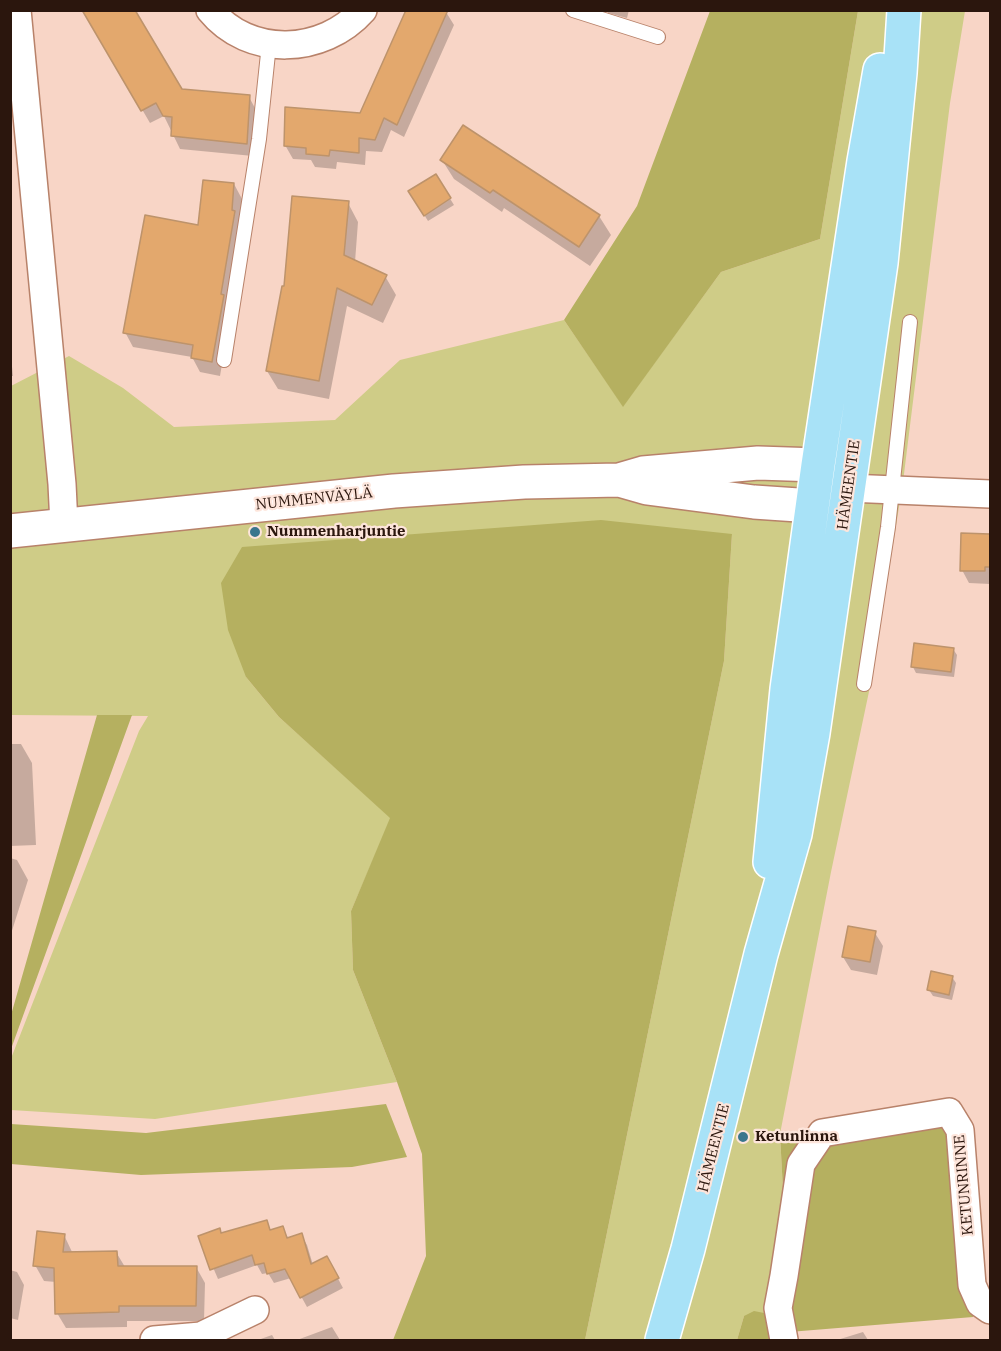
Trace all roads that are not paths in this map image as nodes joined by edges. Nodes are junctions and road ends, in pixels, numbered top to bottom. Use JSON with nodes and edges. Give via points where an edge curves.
{"nodes":[{"id":1,"x":17,"y":10,"type":"edge"},
{"id":2,"x":210,"y":10,"type":"edge"},
{"id":3,"x":363,"y":10,"type":"edge"},
{"id":4,"x":573,"y":10,"type":"edge"},
{"id":5,"x":893,"y":10,"type":"edge"},
{"id":6,"x":904,"y":10,"type":"edge"},
{"id":7,"x":658,"y":37,"type":"dead end"},
{"id":8,"x":269,"y":44,"type":"junction"},
{"id":9,"x":910,"y":322,"type":"dead end"},
{"id":10,"x":224,"y":360,"type":"dead end"},
{"id":11,"x":818,"y":465,"type":"junction"},
{"id":12,"x":619,"y":480,"type":"junction"},
{"id":13,"x":848,"y":488,"type":"junction"},
{"id":14,"x":891,"y":490,"type":"junction"},
{"id":15,"x":990,"y":494,"type":"edge"},
{"id":16,"x":813,"y":506,"type":"junction"},
{"id":17,"x":64,"y":525,"type":"junction"},
{"id":18,"x":10,"y":531,"type":"edge"},
{"id":19,"x":864,"y":684,"type":"dead end"},
{"id":20,"x":761,"y":954,"type":"junction"},
{"id":21,"x":255,"y":1310,"type":"dead end"},
{"id":22,"x":990,"y":1310,"type":"edge"},
{"id":23,"x":154,"y":1341,"type":"edge"},
{"id":24,"x":662,"y":1341,"type":"edge"},
{"id":25,"x":784,"y":1341,"type":"edge"}],
"edges":[{"from":1,"to":17,"type":"street"},
{"from":2,"to":8,"type":"street","via":[[231,30]]},
{"from":3,"to":8,"type":"street","via":[[329,36],[309,43]]},
{"from":4,"to":7,"type":"lane"},
{"from":5,"to":11,"type":"main road","name":"HÄMEENTIE","via":[[864,160]]},
{"from":6,"to":13,"type":"main road","name":"HÄMEENTIE","via":[[881,263]]},
{"from":8,"to":10,"type":"lane","via":[[259,139]]},
{"from":9,"to":14,"type":"lane"},
{"from":11,"to":12,"type":"street","name":"NUMMENVÄYLÄ","via":[[758,463],[643,473]]},
{"from":11,"to":13,"type":"street"},
{"from":11,"to":16,"type":"main road","name":"HÄMEENTIE"},
{"from":12,"to":16,"type":"street","name":"NUMMENVÄYLÄ","via":[[647,488]]},
{"from":12,"to":17,"type":"street","name":"NUMMENVÄYLÄ","via":[[394,491]]},
{"from":13,"to":14,"type":"street"},
{"from":13,"to":16,"type":"street"},
{"from":13,"to":20,"type":"main road","name":"HÄMEENTIE","via":[[795,834]]},
{"from":14,"to":15,"type":"street"},
{"from":14,"to":19,"type":"lane"},
{"from":16,"to":20,"type":"main road","name":"HÄMEENTIE","via":[[787,689]]},
{"from":17,"to":18,"type":"street","name":"NUMMENVÄYLÄ"},
{"from":20,"to":24,"type":"main road","name":"HÄMEENTIE"},
{"from":21,"to":23,"type":"street","via":[[201,1335]]},
{"from":22,"to":25,"type":"street","name":"KETUNRINNE","via":[[980,1303],[972,1285],[960,1130],[949,1113],[924,1115],[822,1133],[801,1164],[778,1308]]}]}
